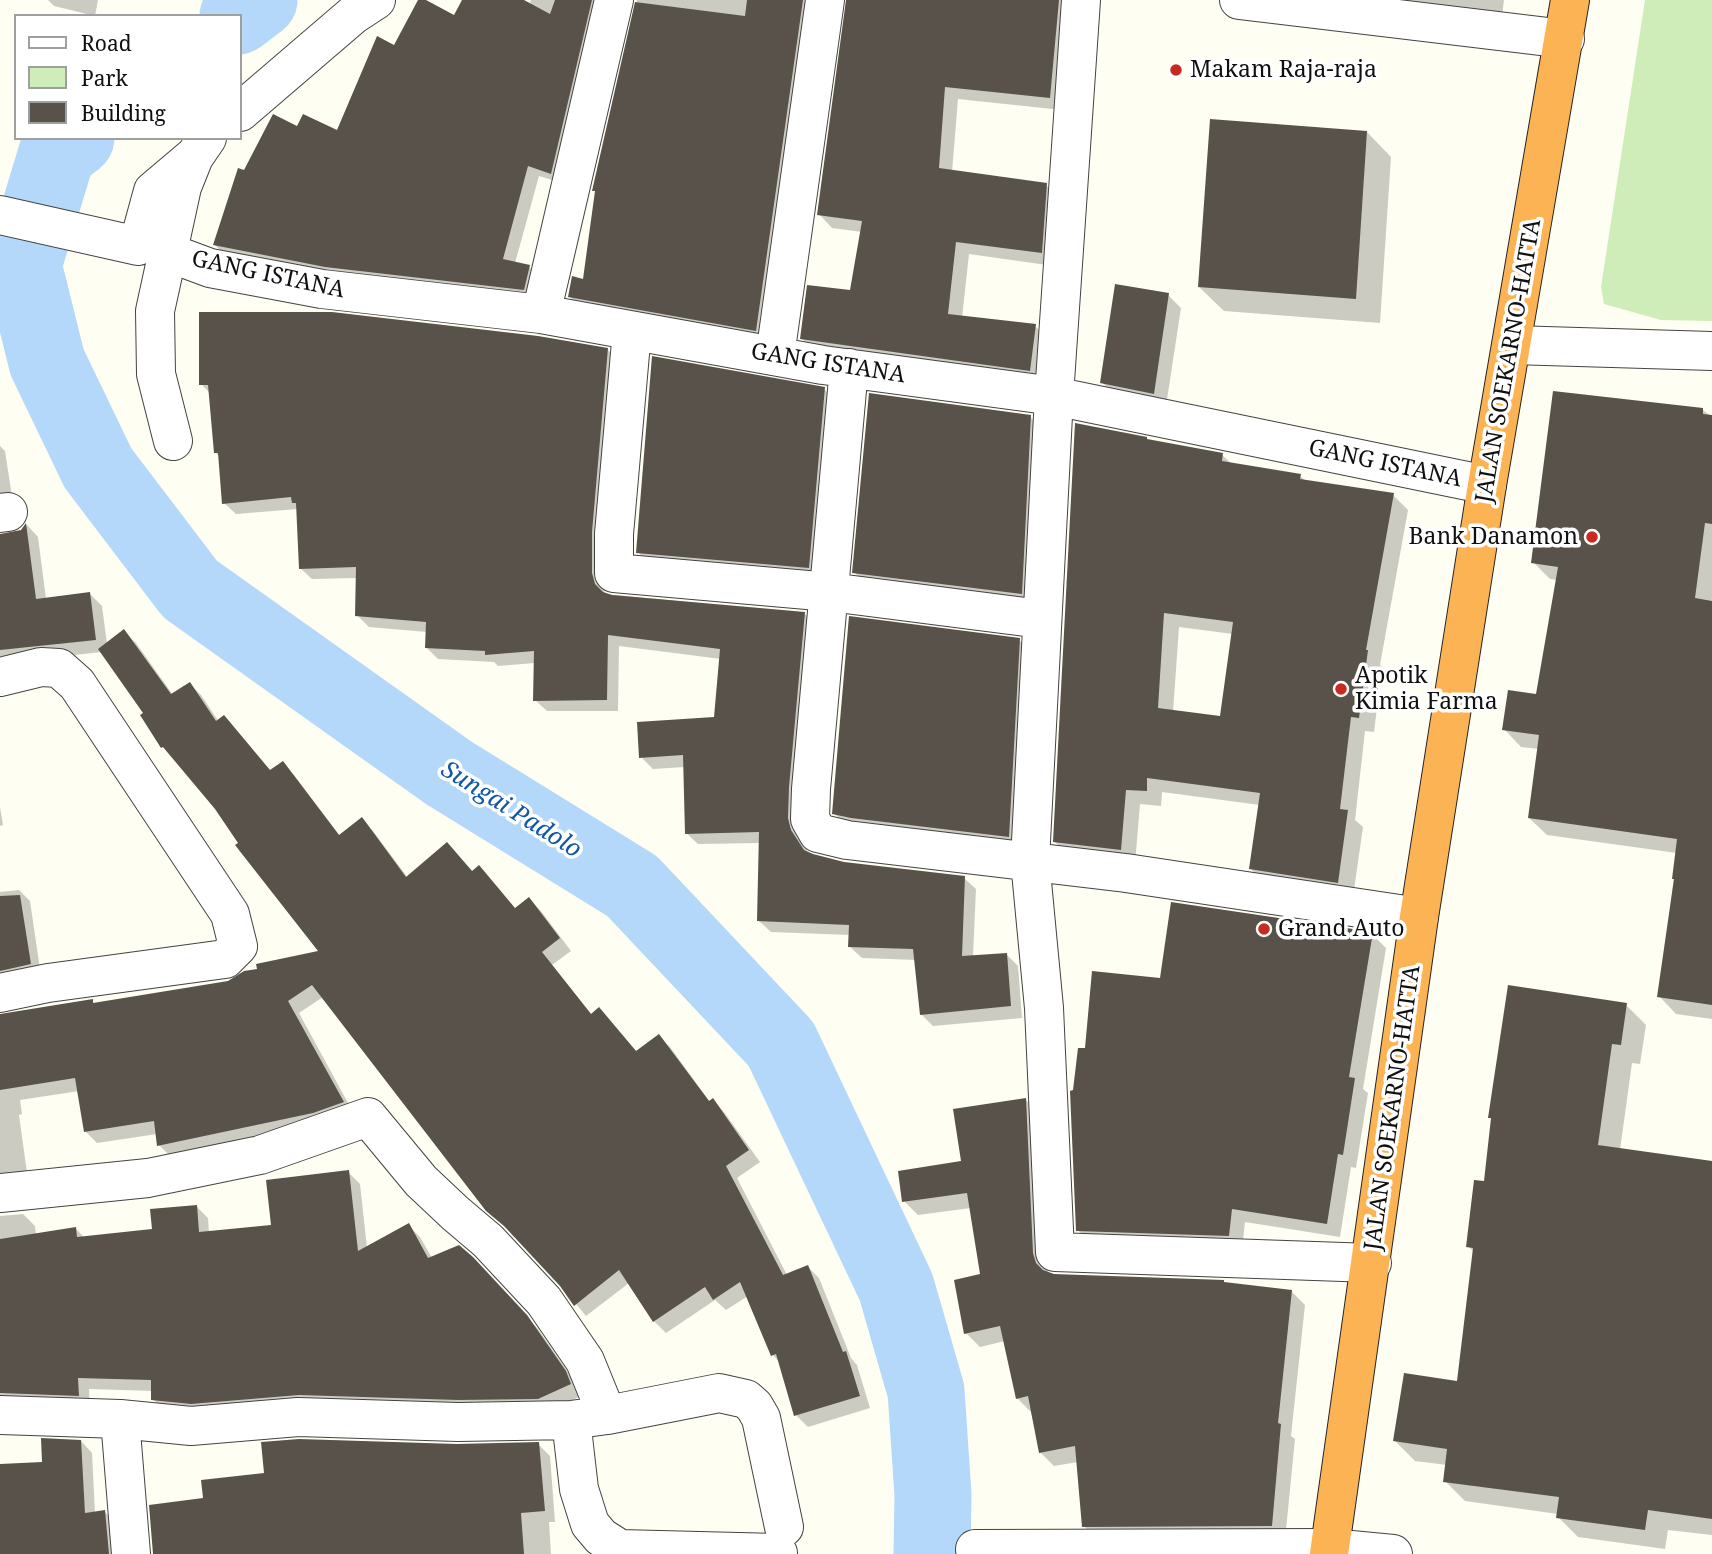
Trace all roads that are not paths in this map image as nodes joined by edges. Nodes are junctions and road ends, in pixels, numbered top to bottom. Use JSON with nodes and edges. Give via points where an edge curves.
{"nodes":[{"id":1,"x":376,"y":0,"type":"edge"},
{"id":2,"x":614,"y":0,"type":"edge"},
{"id":3,"x":825,"y":0,"type":"edge"},
{"id":4,"x":1081,"y":0,"type":"edge"},
{"id":5,"x":1239,"y":0,"type":"edge"},
{"id":6,"x":1570,"y":0,"type":"edge"},
{"id":7,"x":1286,"y":3,"type":"edge"},
{"id":8,"x":1565,"y":39,"type":"junction"},
{"id":9,"x":242,"y":110,"type":"edge"},
{"id":10,"x":200,"y":148,"type":"edge"},
{"id":11,"x":0,"y":215,"type":"edge"},
{"id":12,"x":167,"y":252,"type":"junction"},
{"id":13,"x":541,"y":314,"type":"junction"},
{"id":14,"x":632,"y":331,"type":"junction"},
{"id":15,"x":1512,"y":345,"type":"junction"},
{"id":16,"x":1712,"y":351,"type":"edge"},
{"id":17,"x":775,"y":356,"type":"junction"},
{"id":18,"x":849,"y":368,"type":"junction"},
{"id":19,"x":1054,"y":396,"type":"junction"},
{"id":20,"x":173,"y":441,"type":"dead end"},
{"id":21,"x":1487,"y":485,"type":"junction"},
{"id":22,"x":830,"y":592,"type":"junction"},
{"id":23,"x":1041,"y":619,"type":"junction"},
{"id":24,"x":0,"y":677,"type":"edge"},
{"id":25,"x":1030,"y":861,"type":"junction"},
{"id":26,"x":1419,"y":917,"type":"junction"},
{"id":27,"x":0,"y":992,"type":"edge"},
{"id":28,"x":0,"y":1193,"type":"edge"},
{"id":29,"x":1372,"y":1263,"type":"junction"},
{"id":30,"x":0,"y":1415,"type":"edge"},
{"id":31,"x":589,"y":1417,"type":"junction"},
{"id":32,"x":120,"y":1419,"type":"junction"},
{"id":33,"x":781,"y":1540,"type":"edge"},
{"id":34,"x":975,"y":1549,"type":"dead end"},
{"id":35,"x":1330,"y":1551,"type":"edge"},
{"id":36,"x":131,"y":1554,"type":"edge"},
{"id":37,"x":1393,"y":1554,"type":"edge"}],
"edges":[{"from":1,"to":9,"type":"street"},
{"from":2,"to":13,"type":"street"},
{"from":3,"to":17,"type":"street"},
{"from":4,"to":19,"type":"street"},
{"from":5,"to":7,"type":"street"},
{"from":6,"to":8,"type":"highway","name":"JALAN SOEKARNO-HATTA"},
{"from":7,"to":8,"type":"street"},
{"from":8,"to":15,"type":"highway","name":"JALAN SOEKARNO-HATTA"},
{"from":10,"to":11,"type":"street","via":[[153,191],[138,246]]},
{"from":10,"to":12,"type":"street","via":[[182,187]]},
{"from":12,"to":13,"type":"street","name":"GANG ISTANA","via":[[210,268],[321,289]]},
{"from":12,"to":20,"type":"street","via":[[155,310],[156,374]]},
{"from":13,"to":14,"type":"street","name":"GANG ISTANA"},
{"from":14,"to":17,"type":"street","name":"GANG ISTANA"},
{"from":14,"to":22,"type":"street","via":[[614,573]]},
{"from":15,"to":16,"type":"street"},
{"from":15,"to":21,"type":"highway","name":"JALAN SOEKARNO-HATTA"},
{"from":17,"to":18,"type":"street","name":"GANG ISTANA"},
{"from":18,"to":19,"type":"street","name":"GANG ISTANA"},
{"from":18,"to":22,"type":"street"},
{"from":19,"to":21,"type":"street","name":"GANG ISTANA"},
{"from":19,"to":23,"type":"street"},
{"from":21,"to":26,"type":"highway","name":"JALAN SOEKARNO-HATTA"},
{"from":22,"to":23,"type":"street"},
{"from":22,"to":25,"type":"street","via":[[811,789],[810,819],[818,833]]},
{"from":23,"to":25,"type":"street"},
{"from":24,"to":27,"type":"street","via":[[41,667],[59,668],[77,684],[230,914],[237,946],[225,959]]},
{"from":25,"to":26,"type":"street"},
{"from":25,"to":29,"type":"street","via":[[1044,1009],[1055,1252]]},
{"from":26,"to":29,"type":"highway","name":"JALAN SOEKARNO-HATTA"},
{"from":28,"to":31,"type":"street","via":[[148,1178],[247,1158],[368,1117],[421,1181],[488,1241],[544,1301],[584,1361]]},
{"from":29,"to":35,"type":"highway","name":"JALAN SOEKARNO-HATTA"},
{"from":30,"to":32,"type":"street"},
{"from":31,"to":32,"type":"street","via":[[458,1422],[299,1418],[191,1426]]},
{"from":31,"to":33,"type":"street","via":[[719,1393],[746,1399],[761,1418]]},
{"from":31,"to":33,"type":"street","via":[[579,1489],[590,1524],[601,1537],[620,1549]]},
{"from":32,"to":36,"type":"street"},
{"from":34,"to":35,"type":"street"},
{"from":35,"to":37,"type":"street"}]}
